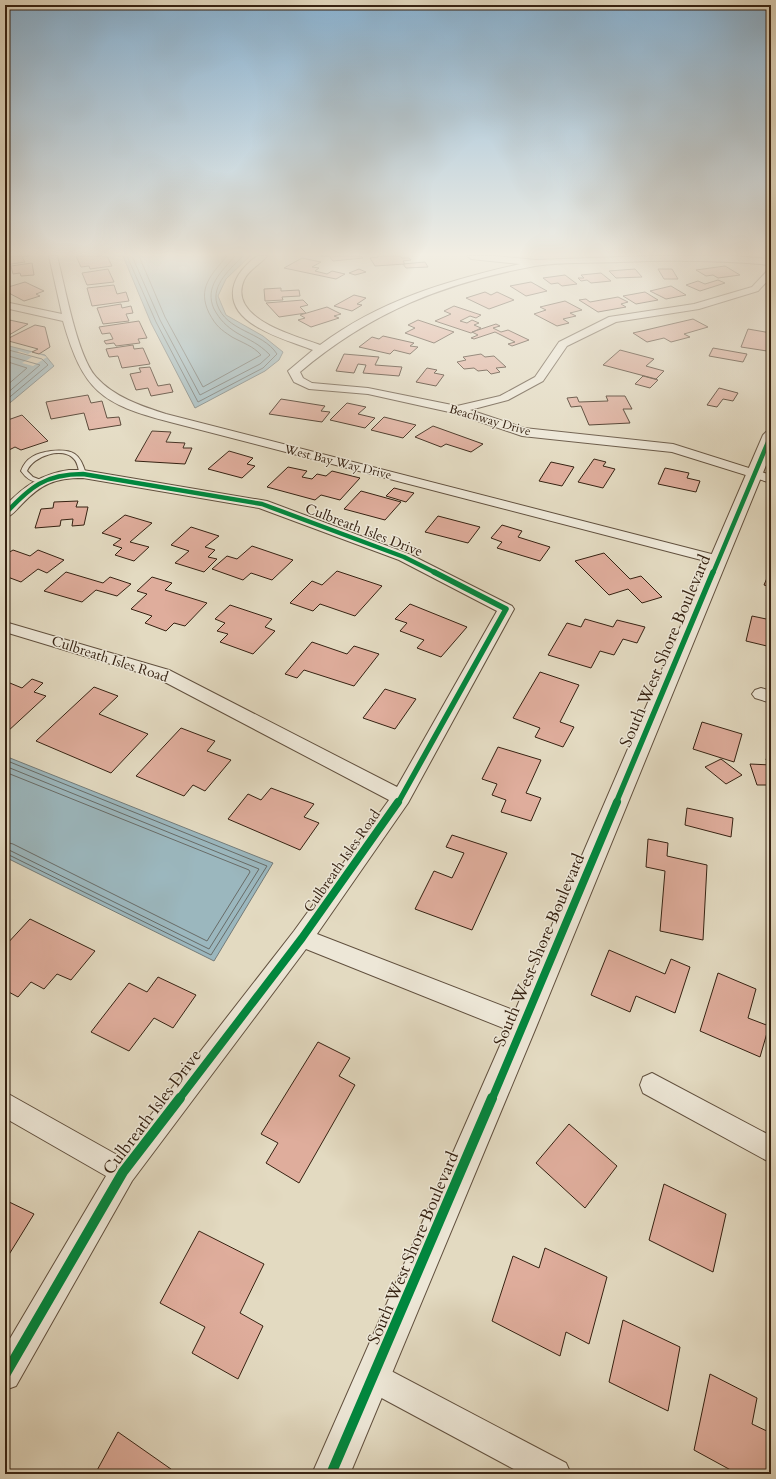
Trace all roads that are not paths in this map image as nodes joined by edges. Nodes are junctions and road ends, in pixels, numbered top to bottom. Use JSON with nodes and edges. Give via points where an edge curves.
{"nodes":[{"id":1,"x":71,"y":325,"type":"edge"},
{"id":2,"x":260,"y":325,"type":"edge"},
{"id":3,"x":359,"y":325,"type":"edge"},
{"id":4,"x":601,"y":325,"type":"edge"},
{"id":5,"x":319,"y":349,"type":"junction"},
{"id":6,"x":457,"y":410,"type":"junction"},
{"id":7,"x":771,"y":435,"type":"edge"},
{"id":8,"x":83,"y":474,"type":"junction"},
{"id":9,"x":762,"y":476,"type":"edge"},
{"id":10,"x":39,"y":481,"type":"junction"},
{"id":11,"x":5,"y":514,"type":"edge"},
{"id":12,"x":718,"y":560,"type":"junction"},
{"id":13,"x":5,"y":627,"type":"edge"},
{"id":14,"x":401,"y":798,"type":"junction"},
{"id":15,"x":302,"y":938,"type":"junction"},
{"id":16,"x":523,"y":1025,"type":"junction"},
{"id":17,"x":652,"y":1085,"type":"dead end"},
{"id":18,"x":5,"y":1104,"type":"edge"},
{"id":19,"x":771,"y":1150,"type":"edge"},
{"id":20,"x":122,"y":1172,"type":"junction"},
{"id":21,"x":5,"y":1375,"type":"edge"},
{"id":22,"x":374,"y":1377,"type":"junction"},
{"id":23,"x":331,"y":1474,"type":"edge"},
{"id":24,"x":555,"y":1474,"type":"edge"}],
"edges":[{"from":1,"to":12,"type":"street","name":"West Bay Way Drive","via":[[80,357],[91,378],[117,400],[149,413]]},
{"from":2,"to":5,"type":"street"},
{"from":3,"to":5,"type":"street"},
{"from":4,"to":6,"type":"street","via":[[563,344],[539,379],[504,398]]},
{"from":5,"to":6,"type":"street","name":"Beachway Drive","via":[[294,371],[298,380],[309,386],[368,391]]},
{"from":6,"to":9,"type":"street","name":"Beachway Drive","via":[[522,432],[673,448]]},
{"from":7,"to":9,"type":"street","name":"South West Shore Boulevard"},
{"from":8,"to":10,"type":"street","name":"Culbreath Isles Drive","via":[[56,476]]},
{"from":8,"to":10,"type":"lane","via":[[74,456],[58,452],[47,453],[28,463],[24,471]]},
{"from":8,"to":14,"type":"street","name":"Culbreath Isles Drive","via":[[262,504],[404,557],[506,609]]},
{"from":9,"to":12,"type":"street","name":"South West Shore Boulevard"},
{"from":10,"to":11,"type":"street","name":"Culbreath Isles Drive"},
{"from":12,"to":16,"type":"street","name":"South West Shore Boulevard"},
{"from":13,"to":14,"type":"street","name":"Culbreath Isles Road","via":[[163,674]]},
{"from":14,"to":15,"type":"street","name":"Culbreath Isles Road"},
{"from":15,"to":16,"type":"street"},
{"from":15,"to":20,"type":"street","name":"Culbreath Isles Drive"},
{"from":16,"to":22,"type":"street","name":"South West Shore Boulevard"},
{"from":17,"to":19,"type":"street"},
{"from":18,"to":20,"type":"street"},
{"from":20,"to":21,"type":"street","name":"Culbreath Isles Drive"},
{"from":22,"to":23,"type":"street","name":"South West Shore Boulevard"},
{"from":22,"to":24,"type":"street"}]}
